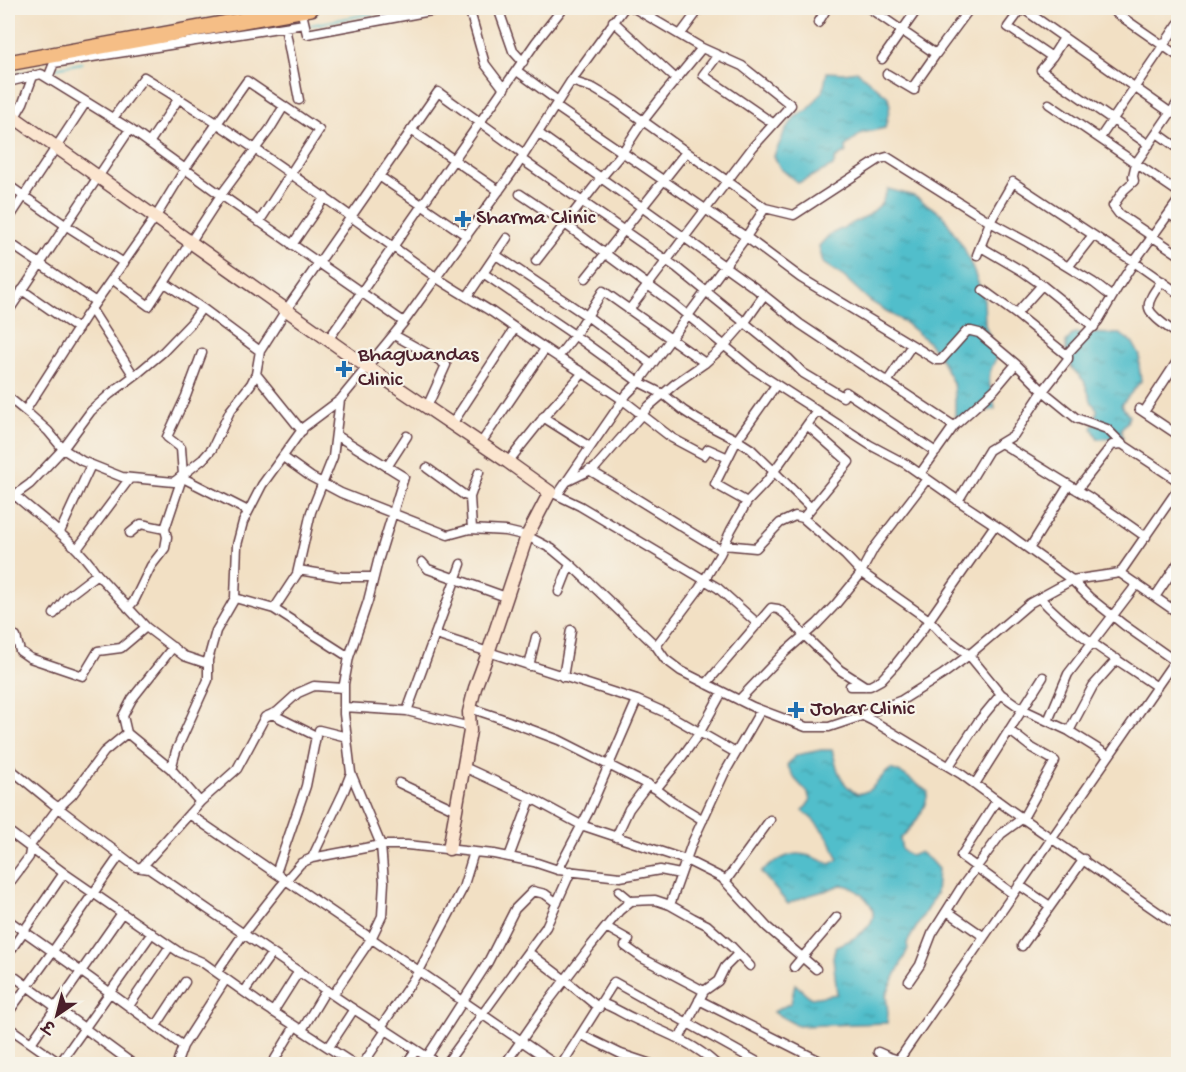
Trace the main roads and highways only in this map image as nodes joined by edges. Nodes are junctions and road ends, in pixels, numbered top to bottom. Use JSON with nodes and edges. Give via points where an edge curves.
{"nodes":[{"id":1,"x":305,"y":14,"type":"edge"},
{"id":2,"x":8,"y":63,"type":"edge"}],
"edges":[{"from":1,"to":2,"type":"highway"}]}
